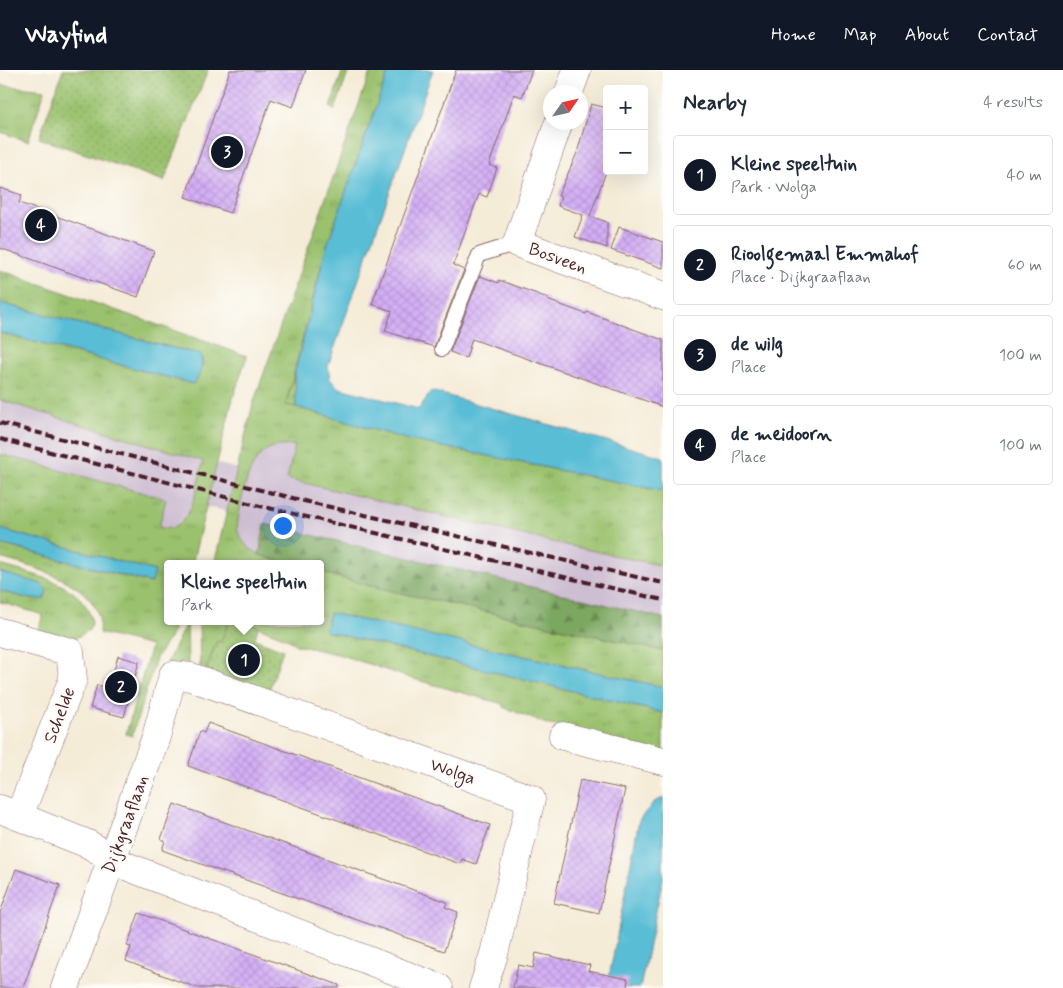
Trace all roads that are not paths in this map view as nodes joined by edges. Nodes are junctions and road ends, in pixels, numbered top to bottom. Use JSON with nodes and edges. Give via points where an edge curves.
{"nodes":[{"id":1,"x":577,"y":70,"type":"edge"},
{"id":2,"x":572,"y":85,"type":"edge"},
{"id":3,"x":556,"y":130,"type":"edge"},
{"id":4,"x":517,"y":243,"type":"junction"},
{"id":5,"x":663,"y":296,"type":"edge"},
{"id":6,"x":442,"y":348,"type":"dead end"},
{"id":7,"x":0,"y":632,"type":"edge"},
{"id":8,"x":191,"y":677,"type":"joint"},
{"id":9,"x":563,"y":736,"type":"dead end"},
{"id":10,"x":663,"y":761,"type":"edge"},
{"id":11,"x":10,"y":813,"type":"edge"},
{"id":12,"x":113,"y":857,"type":"junction"},
{"id":13,"x":65,"y":988,"type":"edge"},
{"id":14,"x":439,"y":988,"type":"edge"},
{"id":15,"x":483,"y":988,"type":"edge"}],
"edges":[{"from":1,"to":2,"type":"street"},
{"from":3,"to":4,"type":"street","name":"Bosveen"},
{"from":4,"to":5,"type":"street","name":"Bosveen"},
{"from":4,"to":6,"type":"lane","via":[[479,255]]},
{"from":7,"to":11,"type":"street","name":"Schelde","via":[[70,652],[73,679]]},
{"from":8,"to":12,"type":"street","name":"Dijkgraaflaan","via":[[173,675],[156,737]]},
{"from":8,"to":15,"type":"street","name":"Wolga","via":[[531,799]]},
{"from":9,"to":10,"type":"street"},
{"from":11,"to":12,"type":"street","name":"Schelde"},
{"from":12,"to":13,"type":"street","name":"Dijkgraaflaan"},
{"from":12,"to":14,"type":"street","via":[[126,866]]}]}
